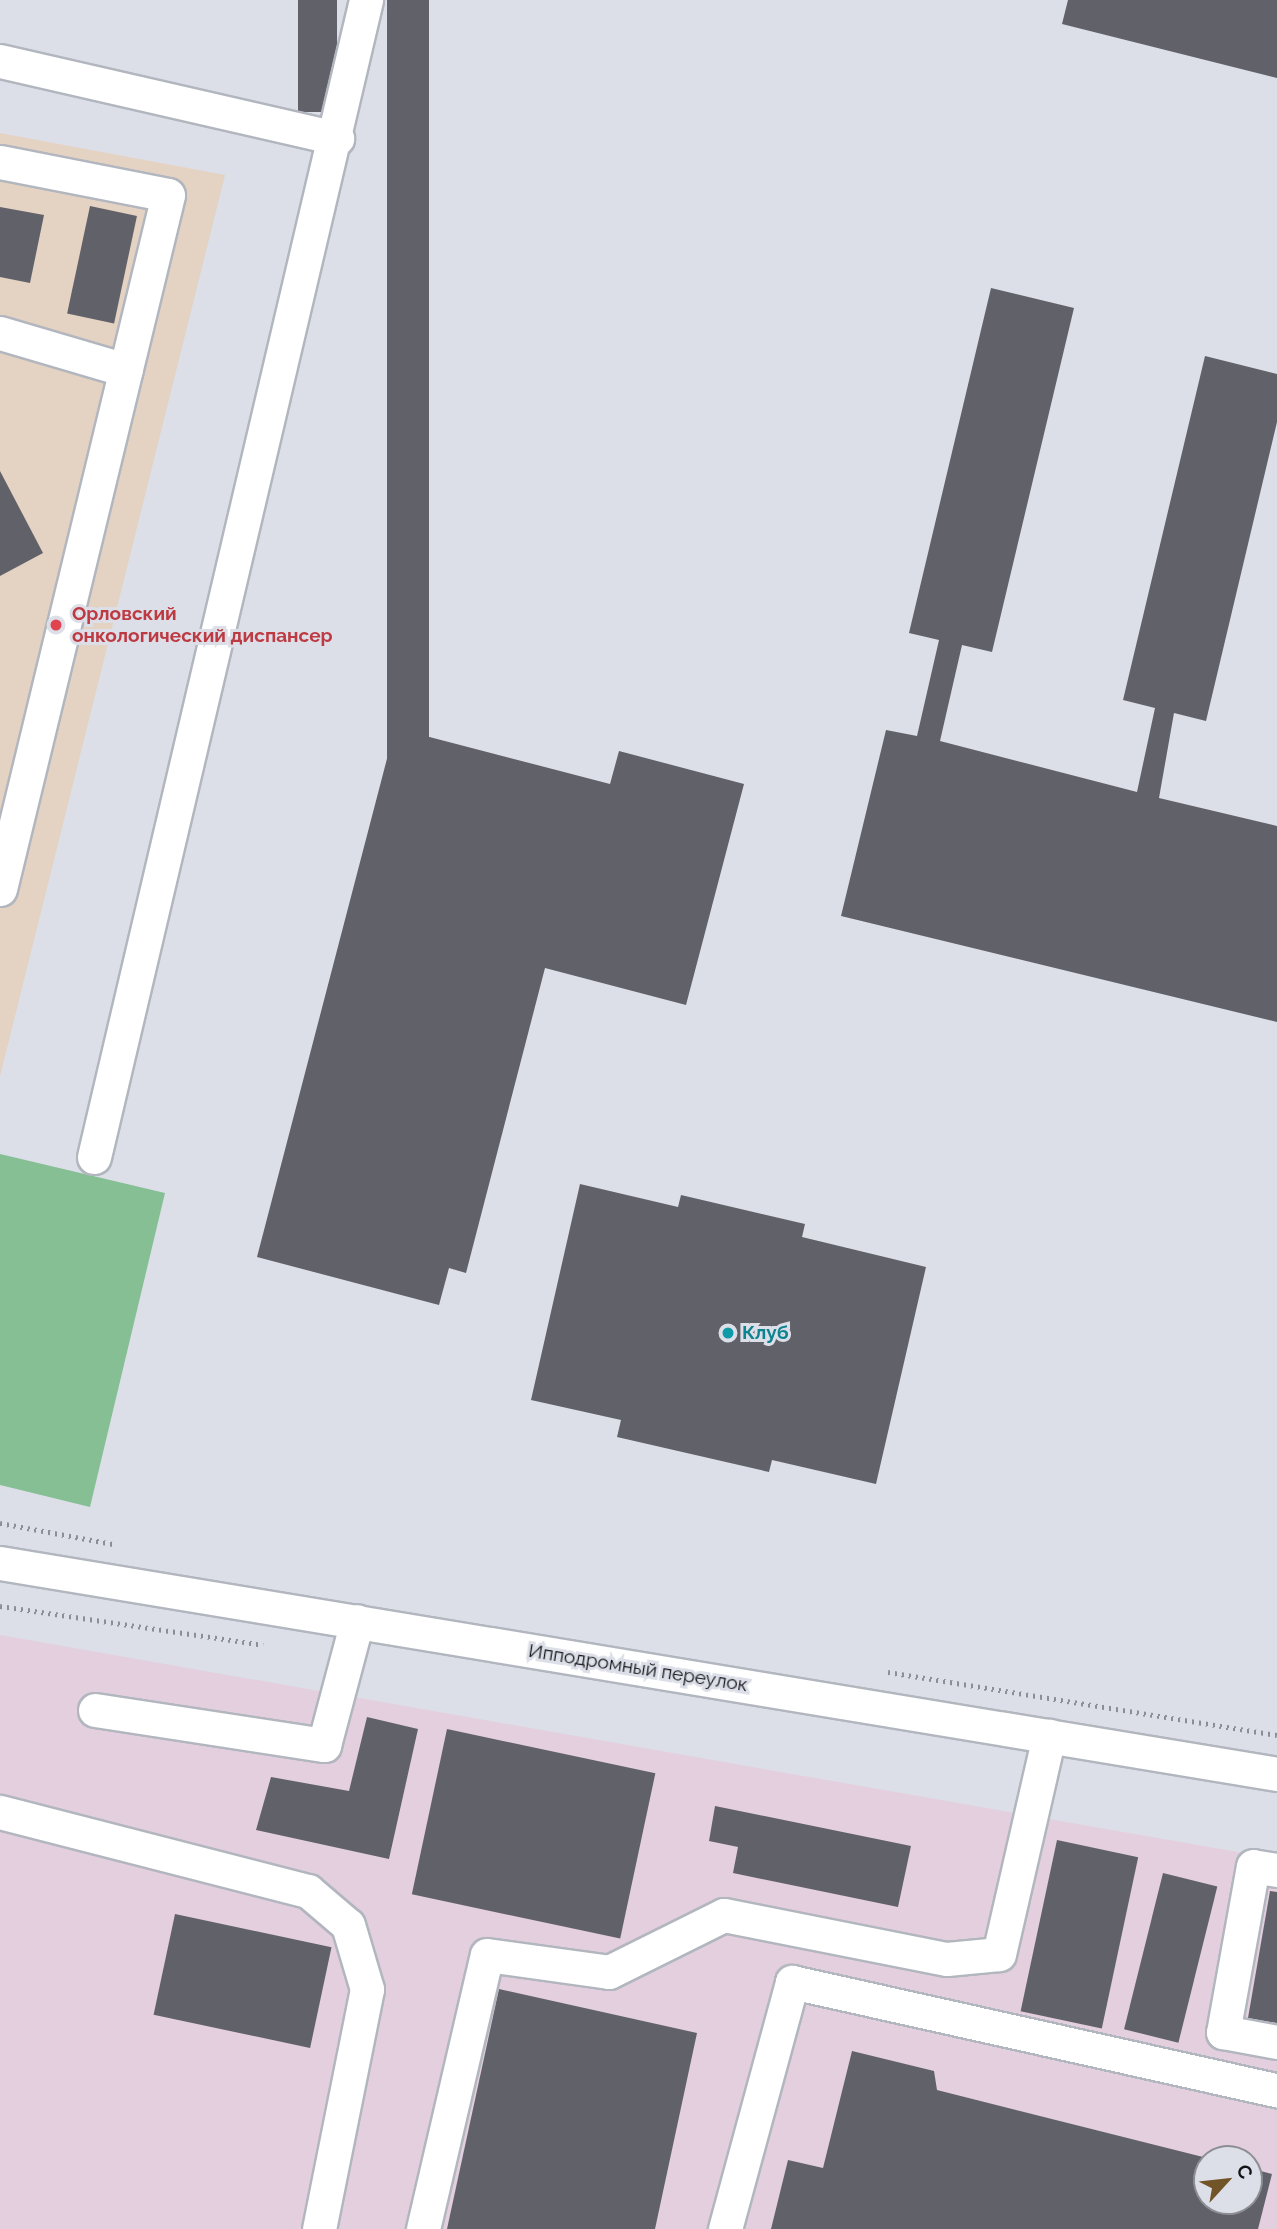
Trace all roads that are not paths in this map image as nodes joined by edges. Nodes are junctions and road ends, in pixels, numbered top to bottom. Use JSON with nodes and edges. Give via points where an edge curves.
{"nodes":[{"id":1,"x":366,"y":0,"type":"edge"},
{"id":2,"x":0,"y":61,"type":"edge"},
{"id":3,"x":337,"y":138,"type":"junction"},
{"id":4,"x":0,"y":162,"type":"edge"},
{"id":5,"x":0,"y":333,"type":"edge"},
{"id":6,"x":126,"y":370,"type":"junction"},
{"id":7,"x":0,"y":889,"type":"edge"},
{"id":8,"x":94,"y":1157,"type":"dead end"},
{"id":9,"x":0,"y":1563,"type":"edge"},
{"id":10,"x":357,"y":1622,"type":"junction"},
{"id":11,"x":95,"y":1710,"type":"dead end"},
{"id":12,"x":1049,"y":1736,"type":"junction"},
{"id":13,"x":1277,"y":1774,"type":"edge"},
{"id":14,"x":0,"y":1812,"type":"edge"},
{"id":15,"x":1277,"y":1870,"type":"edge"},
{"id":16,"x":1277,"y":2042,"type":"edge"},
{"id":17,"x":1277,"y":2090,"type":"edge"},
{"id":18,"x":319,"y":2229,"type":"edge"},
{"id":19,"x":423,"y":2229,"type":"edge"},
{"id":20,"x":726,"y":2229,"type":"edge"}],
"edges":[{"from":1,"to":3,"type":"street"},
{"from":2,"to":3,"type":"street"},
{"from":3,"to":8,"type":"street"},
{"from":4,"to":6,"type":"street","via":[[168,195]]},
{"from":5,"to":6,"type":"street"},
{"from":6,"to":7,"type":"street"},
{"from":9,"to":10,"type":"street","name":"Ипподромный переулок"},
{"from":10,"to":11,"type":"street","via":[[324,1745]]},
{"from":10,"to":12,"type":"street","name":"Ипподромный переулок"},
{"from":12,"to":13,"type":"street","name":"Ипподромный переулок"},
{"from":12,"to":19,"type":"street","via":[[999,1954],[947,1959],[724,1915],[609,1972],[487,1955]]},
{"from":14,"to":18,"type":"street","via":[[308,1891],[348,1925],[367,1989]]},
{"from":15,"to":16,"type":"street","via":[[1253,1866],[1223,2032]]},
{"from":17,"to":20,"type":"street","via":[[792,1982]]}]}
